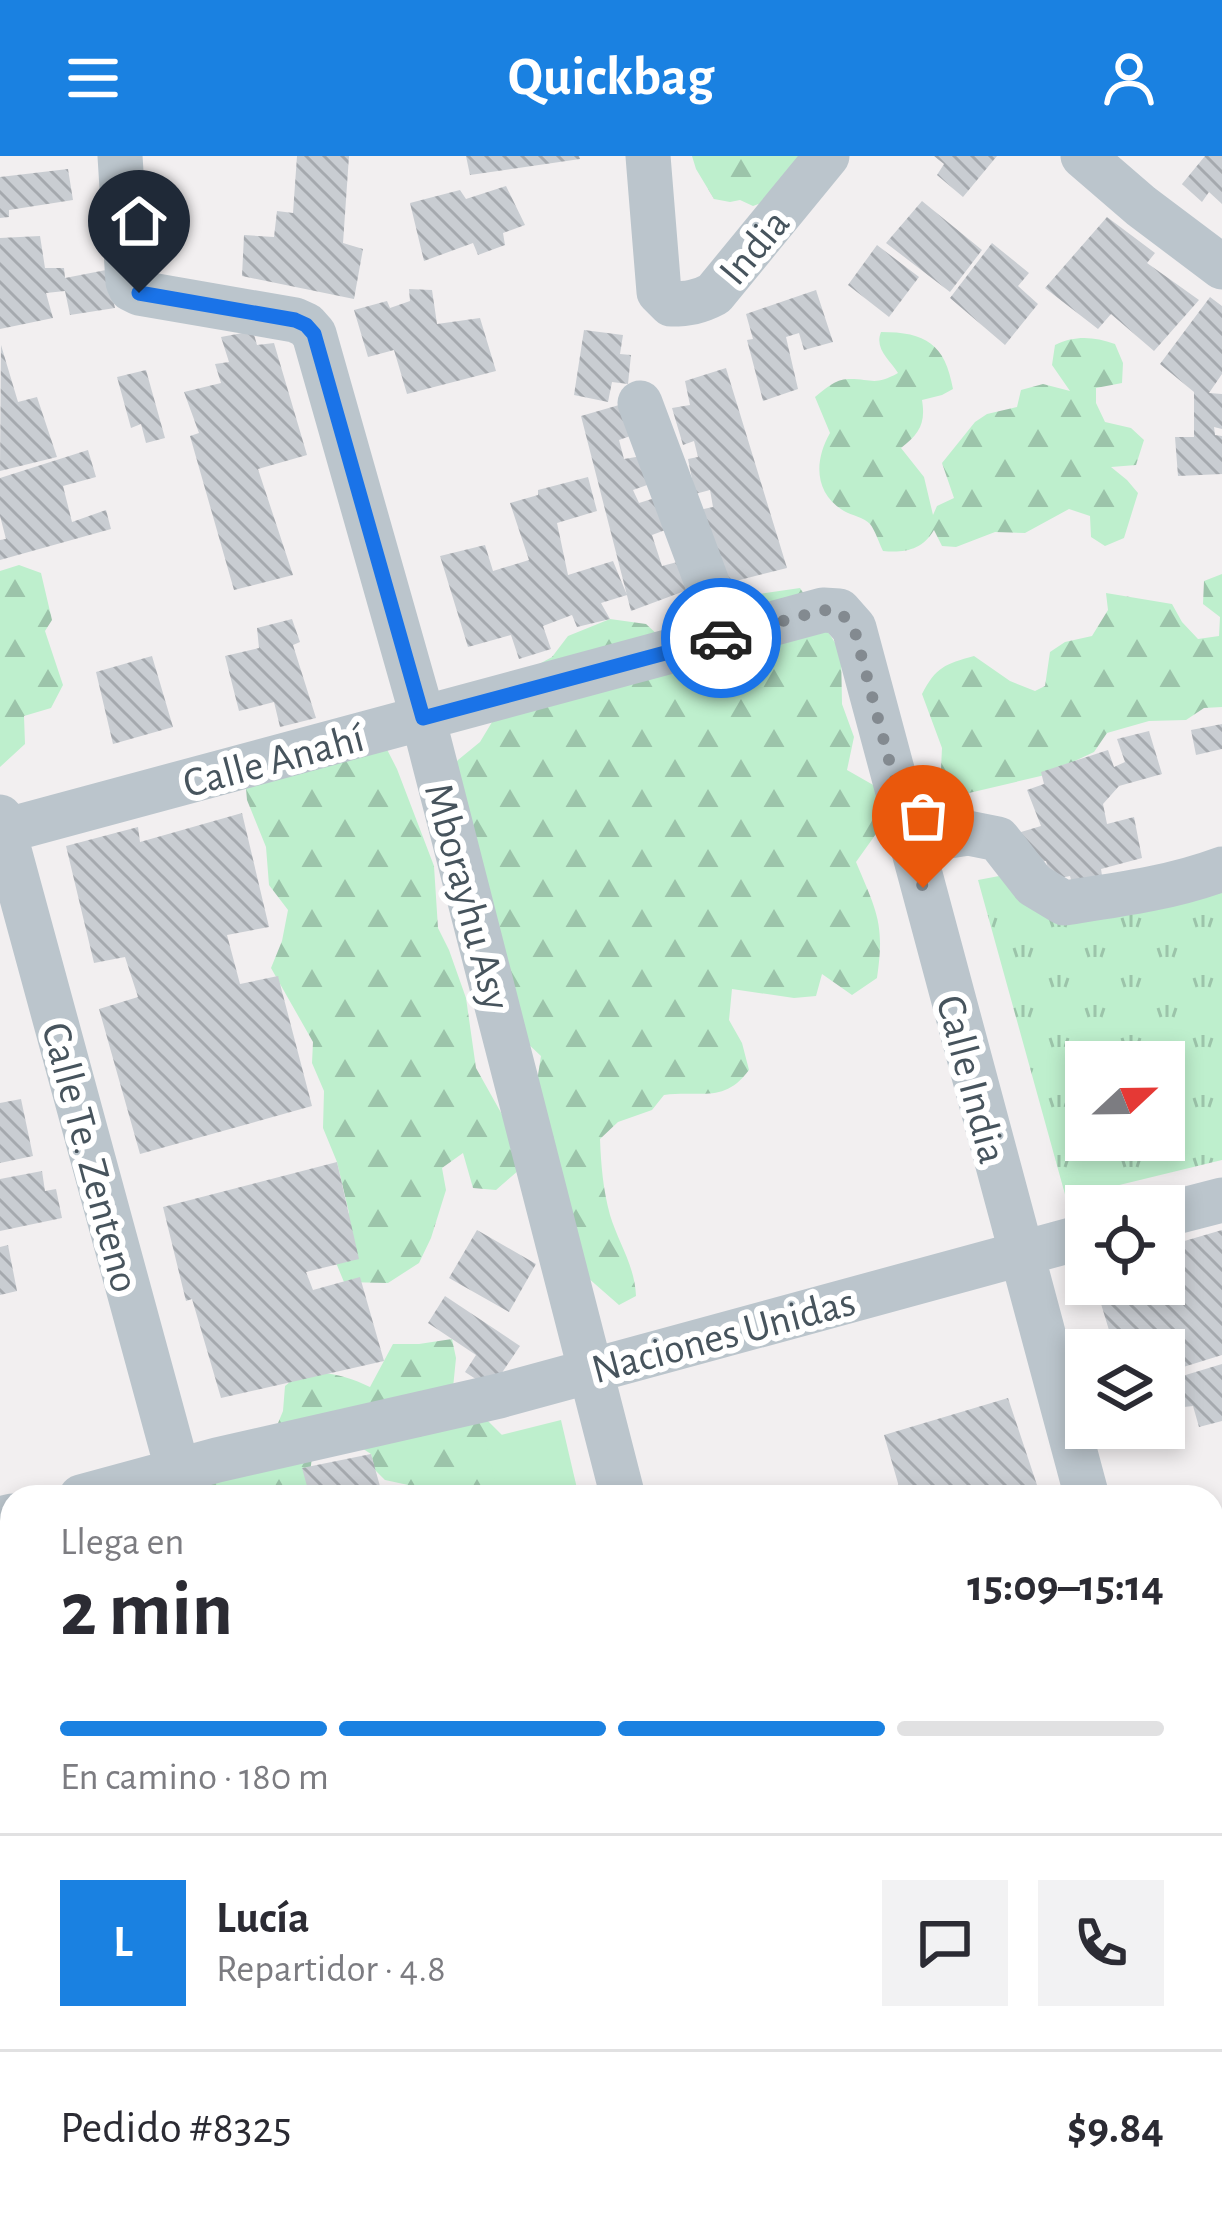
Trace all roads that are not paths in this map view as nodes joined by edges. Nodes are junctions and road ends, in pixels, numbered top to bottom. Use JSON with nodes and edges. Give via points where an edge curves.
{"nodes":[{"id":1,"x":120,"y":156,"type":"edge"},
{"id":2,"x":648,"y":156,"type":"edge"},
{"id":3,"x":827,"y":156,"type":"edge"},
{"id":4,"x":1083,"y":156,"type":"edge"},
{"id":5,"x":1222,"y":267,"type":"edge"},
{"id":6,"x":640,"y":403,"type":"dead end"},
{"id":7,"x":823,"y":610,"type":"joint"},
{"id":8,"x":722,"y":638,"type":"junction"},
{"id":9,"x":423,"y":718,"type":"junction"},
{"id":10,"x":1,"y":827,"type":"edge"},
{"id":11,"x":910,"y":842,"type":"junction"},
{"id":12,"x":1222,"y":869,"type":"edge"},
{"id":13,"x":1222,"y":1200,"type":"edge"},
{"id":14,"x":1185,"y":1210,"type":"edge"},
{"id":15,"x":1065,"y":1242,"type":"edge"},
{"id":16,"x":1020,"y":1254,"type":"junction"},
{"id":17,"x":591,"y":1369,"type":"junction"},
{"id":18,"x":181,"y":1484,"type":"edge"},
{"id":19,"x":620,"y":1485,"type":"edge"},
{"id":20,"x":1084,"y":1485,"type":"edge"}],
"edges":[{"from":1,"to":9,"type":"street","name":"Mborayhu Asy","via":[[131,289],[295,320],[314,334]]},
{"from":2,"to":3,"type":"street","name":"India","via":[[659,292],[670,304],[687,304],[713,294]]},
{"from":4,"to":5,"type":"street"},
{"from":6,"to":8,"type":"street"},
{"from":7,"to":8,"type":"street","name":"Calle Anahí"},
{"from":7,"to":11,"type":"street","name":"Calle India","via":[[839,611],[854,628]]},
{"from":8,"to":9,"type":"street","name":"Calle Anahí"},
{"from":9,"to":10,"type":"street","name":"Calle Anahí"},
{"from":9,"to":17,"type":"street","name":"Mborayhu Asy"},
{"from":10,"to":18,"type":"street","name":"Calle Te. Zenteno"},
{"from":11,"to":12,"type":"street","via":[[968,833],[998,839],[1034,885],[1064,903]]},
{"from":11,"to":16,"type":"street","name":"Calle India"},
{"from":13,"to":14,"type":"street"},
{"from":15,"to":16,"type":"street","name":"Naciones Unidas"},
{"from":16,"to":17,"type":"street","name":"Naciones Unidas"},
{"from":16,"to":20,"type":"street","name":"Calle India"},
{"from":17,"to":18,"type":"street","name":"Naciones Unidas"},
{"from":17,"to":19,"type":"street","name":"Mborayhu Asy"}]}
